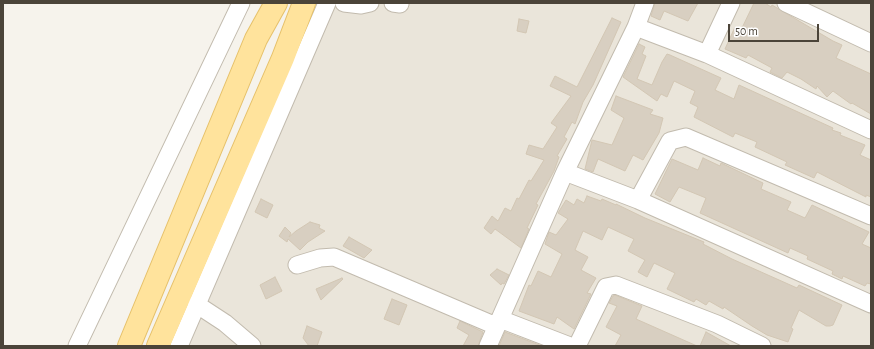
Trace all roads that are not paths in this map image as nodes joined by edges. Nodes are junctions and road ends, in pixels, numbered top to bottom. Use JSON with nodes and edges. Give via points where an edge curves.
{"nodes":[{"id":1,"x":242,"y":3,"type":"edge"},
{"id":2,"x":276,"y":3,"type":"edge"},
{"id":3,"x":304,"y":3,"type":"edge"},
{"id":4,"x":327,"y":3,"type":"edge"},
{"id":5,"x":344,"y":3,"type":"edge"},
{"id":6,"x":370,"y":3,"type":"edge"},
{"id":7,"x":645,"y":3,"type":"edge"},
{"id":8,"x":731,"y":3,"type":"edge"},
{"id":9,"x":786,"y":3,"type":"edge"},
{"id":10,"x":636,"y":27,"type":"junction"},
{"id":11,"x":871,"y":43,"type":"edge"},
{"id":12,"x":707,"y":54,"type":"junction"},
{"id":13,"x":871,"y":130,"type":"edge"},
{"id":14,"x":564,"y":172,"type":"junction"},
{"id":15,"x":638,"y":200,"type":"junction"},
{"id":16,"x":871,"y":216,"type":"edge"},
{"id":17,"x":297,"y":265,"type":"dead end"},
{"id":18,"x":196,"y":304,"type":"junction"},
{"id":19,"x":871,"y":304,"type":"edge"},
{"id":20,"x":498,"y":323,"type":"junction"},
{"id":21,"x":77,"y":346,"type":"edge"},
{"id":22,"x":129,"y":346,"type":"edge"},
{"id":23,"x":158,"y":346,"type":"edge"},
{"id":24,"x":179,"y":346,"type":"edge"},
{"id":25,"x":252,"y":346,"type":"edge"},
{"id":26,"x":488,"y":346,"type":"edge"},
{"id":27,"x":570,"y":346,"type":"edge"},
{"id":28,"x":577,"y":346,"type":"edge"},
{"id":29,"x":762,"y":346,"type":"edge"}],
"edges":[{"from":1,"to":21,"type":"street"},
{"from":2,"to":22,"type":"main road","via":[[256,39]]},
{"from":3,"to":23,"type":"main road","via":[[283,58]]},
{"from":4,"to":18,"type":"street"},
{"from":5,"to":6,"type":"street"},
{"from":7,"to":10,"type":"street"},
{"from":8,"to":12,"type":"street"},
{"from":9,"to":11,"type":"street"},
{"from":10,"to":12,"type":"street"},
{"from":10,"to":14,"type":"street"},
{"from":12,"to":13,"type":"street"},
{"from":14,"to":15,"type":"street"},
{"from":14,"to":20,"type":"street"},
{"from":15,"to":16,"type":"street","via":[[670,141],[686,137]]},
{"from":15,"to":19,"type":"street"},
{"from":17,"to":20,"type":"street","via":[[334,257]]},
{"from":18,"to":24,"type":"street"},
{"from":18,"to":25,"type":"street"},
{"from":20,"to":26,"type":"street"},
{"from":20,"to":27,"type":"street"},
{"from":28,"to":29,"type":"street","via":[[606,287],[611,285],[698,316]]}]}
